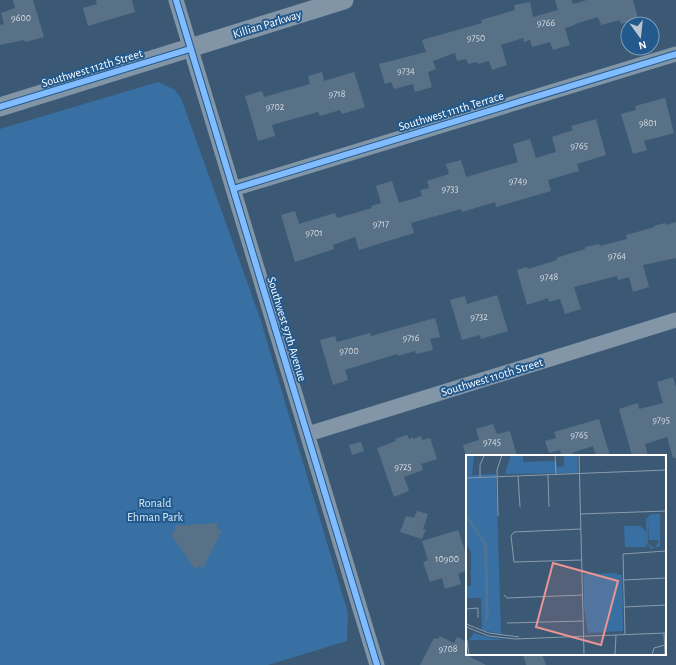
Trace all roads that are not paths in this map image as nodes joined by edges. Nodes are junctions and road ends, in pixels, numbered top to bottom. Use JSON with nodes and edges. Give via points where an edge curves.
{"nodes":[{"id":1,"x":176,"y":0,"type":"edge"},
{"id":2,"x":344,"y":0,"type":"edge"},
{"id":3,"x":190,"y":49,"type":"junction"},
{"id":4,"x":676,"y":54,"type":"edge"},
{"id":5,"x":0,"y":107,"type":"edge"},
{"id":6,"x":233,"y":189,"type":"junction"},
{"id":7,"x":676,"y":320,"type":"edge"},
{"id":8,"x":308,"y":434,"type":"junction"},
{"id":9,"x":377,"y":665,"type":"edge"}],
"edges":[{"from":1,"to":3,"type":"street","name":"Southwest 97th Avenue"},
{"from":2,"to":3,"type":"main road","name":"Killian Parkway"},
{"from":3,"to":5,"type":"main road","name":"Southwest 112th Street"},
{"from":3,"to":6,"type":"street","name":"Southwest 97th Avenue"},
{"from":4,"to":6,"type":"street","name":"Southwest 111th Terrace"},
{"from":6,"to":8,"type":"street","name":"Southwest 97th Avenue"},
{"from":7,"to":8,"type":"street","name":"Southwest 110th Street"},
{"from":8,"to":9,"type":"street","name":"Southwest 97th Avenue"}]}
